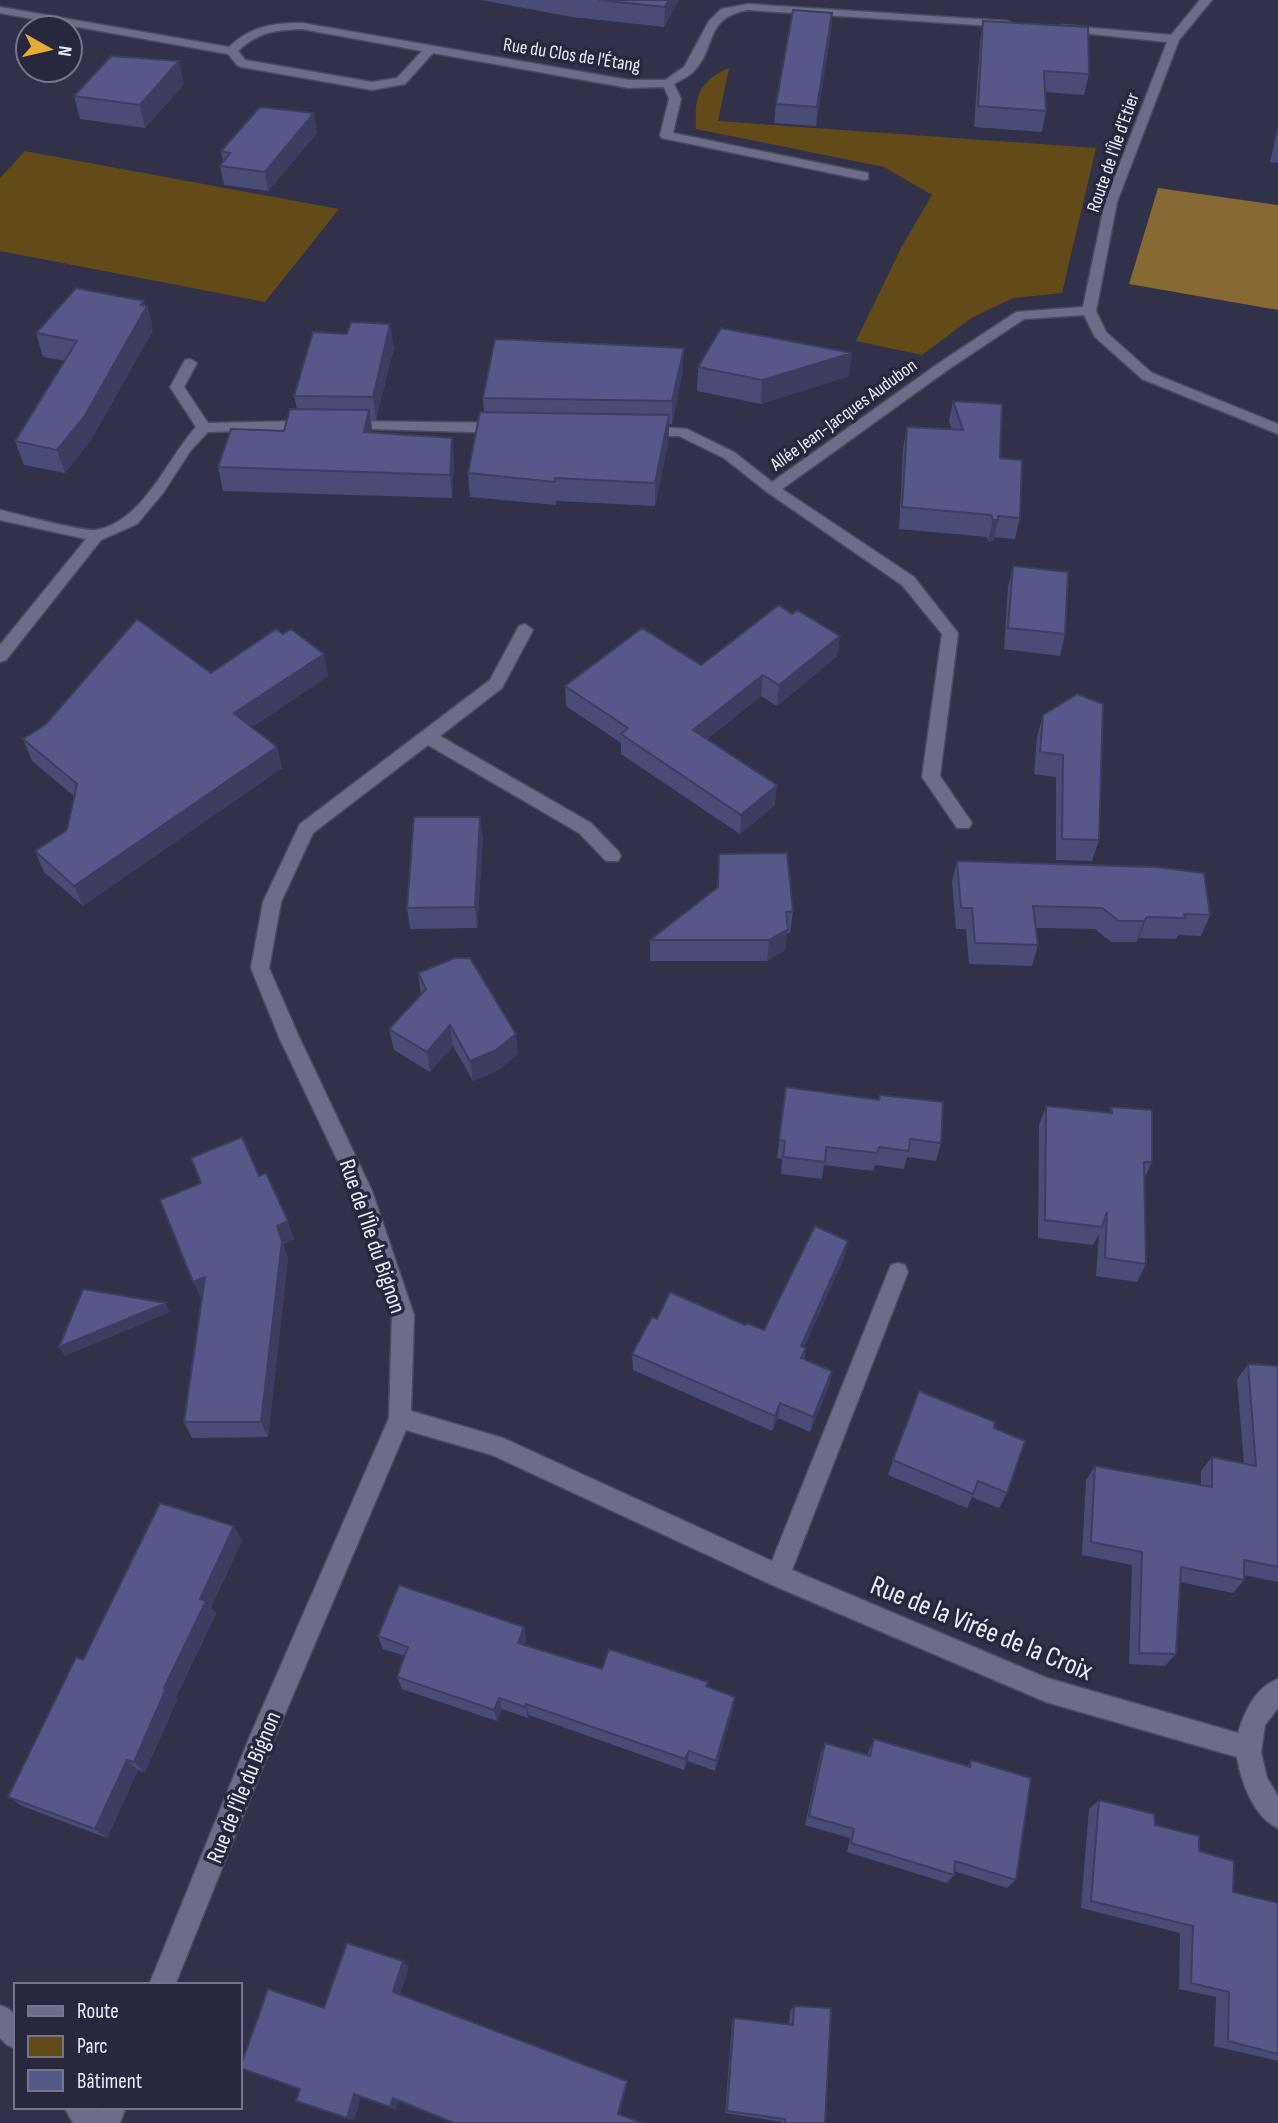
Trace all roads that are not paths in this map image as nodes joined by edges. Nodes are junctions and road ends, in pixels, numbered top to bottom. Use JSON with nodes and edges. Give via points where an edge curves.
{"nodes":[{"id":1,"x":1206,"y":0,"type":"edge"},
{"id":2,"x":0,"y":10,"type":"edge"},
{"id":3,"x":1027,"y":26,"type":"edge"},
{"id":4,"x":1055,"y":27,"type":"edge"},
{"id":5,"x":1174,"y":39,"type":"junction"},
{"id":6,"x":431,"y":48,"type":"junction"},
{"id":7,"x":232,"y":51,"type":"junction"},
{"id":8,"x":667,"y":83,"type":"junction"},
{"id":9,"x":864,"y":176,"type":"dead end"},
{"id":10,"x":1089,"y":311,"type":"junction"},
{"id":11,"x":190,"y":363,"type":"dead end"},
{"id":12,"x":204,"y":428,"type":"junction"},
{"id":13,"x":518,"y":429,"type":"edge"},
{"id":14,"x":1278,"y":429,"type":"edge"},
{"id":15,"x":627,"y":431,"type":"edge"},
{"id":16,"x":772,"y":489,"type":"junction"},
{"id":17,"x":0,"y":515,"type":"edge"},
{"id":18,"x":96,"y":536,"type":"junction"},
{"id":19,"x":525,"y":630,"type":"dead end"},
{"id":20,"x":0,"y":656,"type":"edge"},
{"id":21,"x":428,"y":737,"type":"junction"},
{"id":22,"x":963,"y":823,"type":"dead end"},
{"id":23,"x":612,"y":856,"type":"dead end"},
{"id":24,"x":898,"y":1272,"type":"dead end"},
{"id":25,"x":400,"y":1418,"type":"junction"},
{"id":26,"x":778,"y":1576,"type":"junction"},
{"id":27,"x":1278,"y":1691,"type":"edge"},
{"id":28,"x":1247,"y":1748,"type":"junction"},
{"id":29,"x":1278,"y":1816,"type":"edge"},
{"id":30,"x":163,"y":1983,"type":"edge"},
{"id":31,"x":0,"y":2018,"type":"edge"},
{"id":32,"x":14,"y":2034,"type":"edge"},
{"id":33,"x":79,"y":2109,"type":"edge"},
{"id":34,"x":90,"y":2123,"type":"edge"}],
"edges":[{"from":1,"to":5,"type":"street","name":"Route de l'Île d'Etier"},
{"from":2,"to":7,"type":"street"},
{"from":3,"to":8,"type":"street","name":"Rue du Clos de l'Étang","via":[[748,7],[725,11],[689,69]]},
{"from":4,"to":5,"type":"street"},
{"from":5,"to":10,"type":"street","name":"Route de l'Île d'Etier","via":[[1111,202]]},
{"from":6,"to":7,"type":"street","name":"Rue du Clos de l'Étang","via":[[302,26],[274,26],[250,32]]},
{"from":6,"to":7,"type":"street","via":[[401,82],[373,86],[241,63]]},
{"from":6,"to":8,"type":"street","name":"Rue du Clos de l'Étang","via":[[629,84]]},
{"from":8,"to":9,"type":"street","via":[[675,99],[666,135]]},
{"from":10,"to":14,"type":"street","via":[[1100,334],[1147,376]]},
{"from":10,"to":16,"type":"street","name":"Allée Jean-Jacques Audubon","via":[[1021,315]]},
{"from":11,"to":12,"type":"street","via":[[177,387]]},
{"from":12,"to":13,"type":"street"},
{"from":12,"to":18,"type":"street","via":[[132,520]]},
{"from":15,"to":16,"type":"street","name":"Allée Jean-Jacques Audubon","via":[[682,432],[729,455]]},
{"from":16,"to":22,"type":"street","via":[[908,581],[950,633],[931,777]]},
{"from":17,"to":18,"type":"street"},
{"from":18,"to":20,"type":"street"},
{"from":19,"to":21,"type":"street","name":"Rue de l'Île du Bignon","via":[[496,684]]},
{"from":21,"to":23,"type":"street","via":[[585,828]]},
{"from":21,"to":25,"type":"street","name":"Rue de l'Île du Bignon","via":[[306,829],[272,902],[260,968],[362,1191],[403,1315]]},
{"from":24,"to":26,"type":"street"},
{"from":25,"to":26,"type":"street","name":"Rue de la Virée de la Croix","via":[[495,1445]]},
{"from":25,"to":30,"type":"street","name":"Rue de l'Île du Bignon"},
{"from":26,"to":28,"type":"street","name":"Rue de la Virée de la Croix","via":[[1046,1690]]},
{"from":27,"to":28,"type":"street","via":[[1263,1702],[1251,1723]]},
{"from":28,"to":29,"type":"street","via":[[1253,1776]]},
{"from":31,"to":32,"type":"street"},
{"from":33,"to":34,"type":"street"}]}
